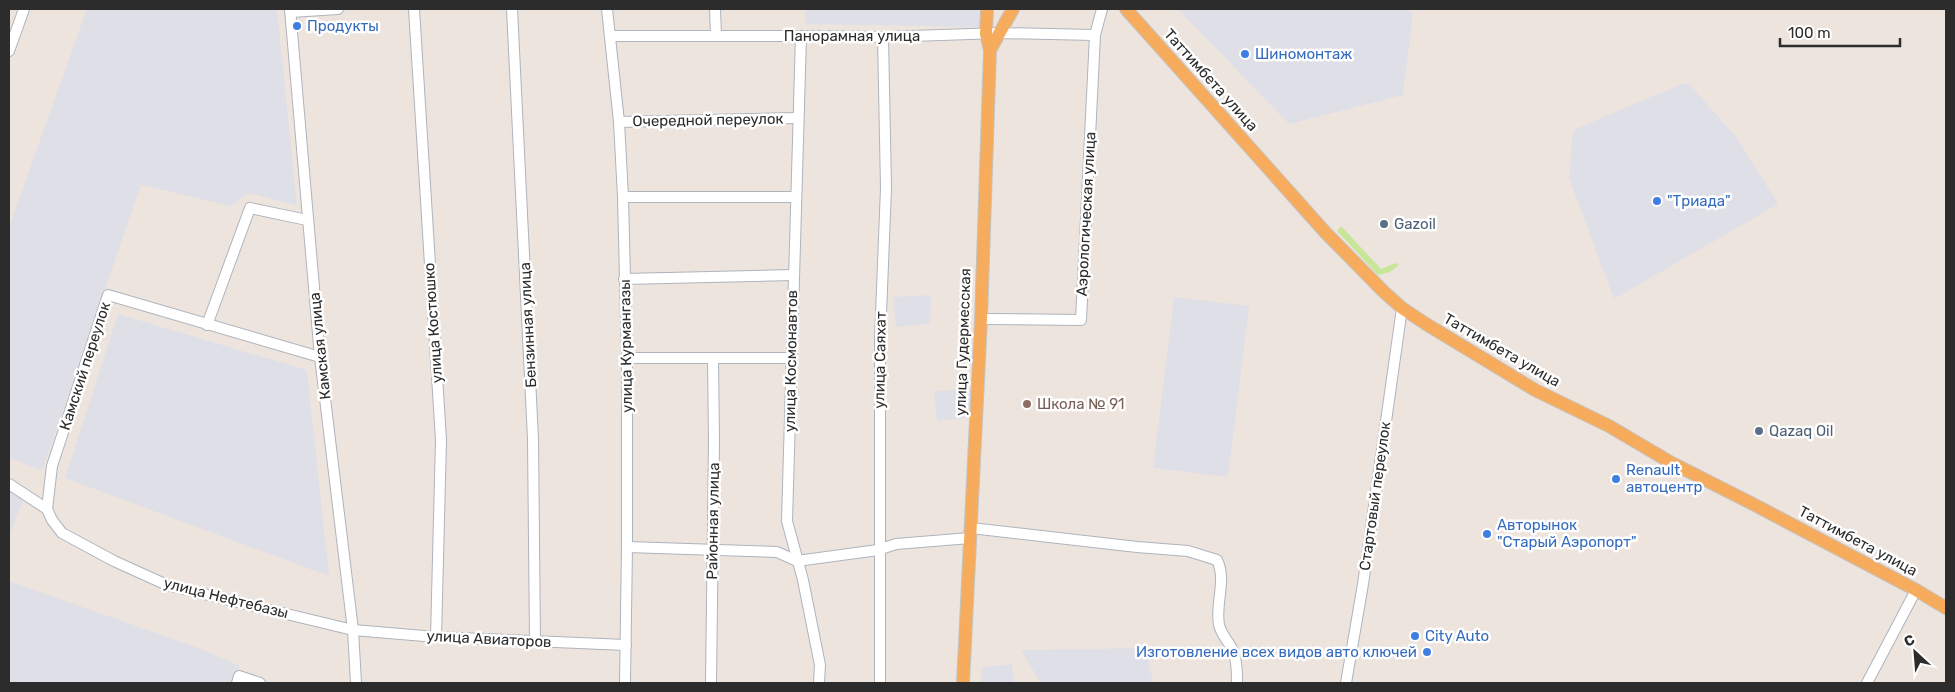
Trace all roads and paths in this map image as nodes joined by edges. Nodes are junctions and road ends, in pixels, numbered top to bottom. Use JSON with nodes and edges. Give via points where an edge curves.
{"nodes":[{"id":1,"x":24,"y":9,"type":"edge"},
{"id":2,"x":338,"y":9,"type":"edge"},
{"id":3,"x":414,"y":9,"type":"edge"},
{"id":4,"x":512,"y":9,"type":"edge"},
{"id":5,"x":607,"y":9,"type":"edge"},
{"id":6,"x":714,"y":9,"type":"edge"},
{"id":7,"x":987,"y":9,"type":"edge"},
{"id":8,"x":1013,"y":9,"type":"edge"},
{"id":9,"x":1102,"y":9,"type":"edge"},
{"id":10,"x":1126,"y":9,"type":"edge"},
{"id":11,"x":290,"y":10,"type":"edge"},
{"id":12,"x":993,"y":34,"type":"junction"},
{"id":13,"x":1095,"y":35,"type":"junction"},
{"id":14,"x":610,"y":36,"type":"junction"},
{"id":15,"x":716,"y":36,"type":"junction"},
{"id":16,"x":801,"y":36,"type":"junction"},
{"id":17,"x":883,"y":37,"type":"junction"},
{"id":18,"x":9,"y":52,"type":"edge"},
{"id":19,"x":798,"y":118,"type":"junction"},
{"id":20,"x":619,"y":122,"type":"junction"},
{"id":21,"x":623,"y":197,"type":"junction"},
{"id":22,"x":796,"y":197,"type":"junction"},
{"id":23,"x":307,"y":220,"type":"junction"},
{"id":24,"x":794,"y":275,"type":"junction"},
{"id":25,"x":624,"y":278,"type":"junction"},
{"id":26,"x":1402,"y":308,"type":"junction"},
{"id":27,"x":981,"y":318,"type":"junction"},
{"id":28,"x":207,"y":325,"type":"junction"},
{"id":29,"x":320,"y":357,"type":"junction"},
{"id":30,"x":626,"y":358,"type":"junction"},
{"id":31,"x":791,"y":358,"type":"junction"},
{"id":32,"x":713,"y":359,"type":"junction"},
{"id":33,"x":9,"y":484,"type":"edge"},
{"id":34,"x":47,"y":508,"type":"junction"},
{"id":35,"x":971,"y":533,"type":"junction"},
{"id":36,"x":627,"y":547,"type":"junction"},
{"id":37,"x":713,"y":550,"type":"junction"},
{"id":38,"x":878,"y":550,"type":"junction"},
{"id":39,"x":797,"y":561,"type":"junction"},
{"id":40,"x":1916,"y":590,"type":"junction"},
{"id":41,"x":1946,"y":608,"type":"edge"},
{"id":42,"x":353,"y":630,"type":"junction"},
{"id":43,"x":436,"y":637,"type":"junction"},
{"id":44,"x":535,"y":642,"type":"junction"},
{"id":45,"x":626,"y":645,"type":"junction"},
{"id":46,"x":237,"y":683,"type":"edge"},
{"id":47,"x":260,"y":683,"type":"edge"},
{"id":48,"x":356,"y":683,"type":"edge"},
{"id":49,"x":625,"y":683,"type":"edge"},
{"id":50,"x":711,"y":683,"type":"edge"},
{"id":51,"x":819,"y":683,"type":"edge"},
{"id":52,"x":880,"y":683,"type":"edge"},
{"id":53,"x":963,"y":683,"type":"edge"},
{"id":54,"x":1238,"y":683,"type":"edge"},
{"id":55,"x":1346,"y":683,"type":"edge"},
{"id":56,"x":1867,"y":683,"type":"edge"}],
"edges":[{"from":1,"to":18,"type":"street"},
{"from":2,"to":11,"type":"street"},
{"from":3,"to":43,"type":"street","name":"улица Костюшко","via":[[441,440]]},
{"from":4,"to":44,"type":"street","name":"Бензинная улица","via":[[533,439]]},
{"from":5,"to":14,"type":"street","name":"улица Курмангазы"},
{"from":6,"to":15,"type":"street"},
{"from":7,"to":12,"type":"main road"},
{"from":8,"to":12,"type":"main road","name":"улица Гудермесская"},
{"from":9,"to":13,"type":"street","name":"Аэрологическая улица"},
{"from":10,"to":26,"type":"main road","name":"Таттимбета улица","via":[[1320,226]]},
{"from":11,"to":23,"type":"street","name":"Камская улица"},
{"from":12,"to":13,"type":"street","name":"Панорамная улица"},
{"from":12,"to":17,"type":"street","name":"Панорамная улица"},
{"from":12,"to":27,"type":"main road","name":"улица Гудермесская"},
{"from":13,"to":27,"type":"street","name":"Аэрологическая улица","via":[[1081,320]]},
{"from":14,"to":15,"type":"street","name":"Панорамная улица"},
{"from":14,"to":20,"type":"street","name":"улица Курмангазы"},
{"from":15,"to":16,"type":"street","name":"Панорамная улица"},
{"from":16,"to":17,"type":"street","name":"Панорамная улица"},
{"from":16,"to":19,"type":"street","name":"улица Космонавтов"},
{"from":17,"to":38,"type":"street","name":"улица Саяхат","via":[[886,188],[880,339]]},
{"from":19,"to":20,"type":"street","name":"Очередной переулок"},
{"from":19,"to":22,"type":"street","name":"улица Космонавтов"},
{"from":20,"to":21,"type":"street","name":"улица Курмангазы"},
{"from":21,"to":22,"type":"street"},
{"from":21,"to":25,"type":"street","name":"улица Курмангазы"},
{"from":22,"to":24,"type":"street","name":"улица Космонавтов"},
{"from":23,"to":28,"type":"street","via":[[250,208]]},
{"from":23,"to":29,"type":"street","name":"Камская улица"},
{"from":24,"to":25,"type":"street"},
{"from":24,"to":31,"type":"street","name":"улица Космонавтов"},
{"from":25,"to":30,"type":"street","name":"улица Курмангазы"},
{"from":26,"to":40,"type":"main road","name":"Таттимбета улица","via":[[1535,390],[1609,426],[1670,462]]},
{"from":26,"to":55,"type":"street","name":"Стартовый переулок"},
{"from":27,"to":35,"type":"main road","name":"улица Гудермесская"},
{"from":28,"to":29,"type":"street","name":"Камский переулок"},
{"from":28,"to":34,"type":"street","name":"Камский переулок","via":[[108,295],[52,466]]},
{"from":29,"to":42,"type":"street","name":"Камская улица"},
{"from":30,"to":32,"type":"street"},
{"from":30,"to":36,"type":"street","name":"улица Курмангазы"},
{"from":31,"to":32,"type":"street"},
{"from":31,"to":39,"type":"street","name":"улица Космонавтов","via":[[787,522]]},
{"from":32,"to":37,"type":"street","name":"Районная улица"},
{"from":33,"to":34,"type":"street","name":"улица Нефтебазы"},
{"from":34,"to":42,"type":"street","name":"улица Нефтебазы","via":[[62,533],[167,586]]},
{"from":35,"to":38,"type":"street","via":[[896,544]]},
{"from":35,"to":53,"type":"main road","name":"улица Гудермесская"},
{"from":35,"to":54,"type":"street","via":[[1188,551],[1217,560],[1222,570],[1219,625],[1231,646]]},
{"from":36,"to":37,"type":"street"},
{"from":36,"to":45,"type":"street","name":"улица Курмангазы"},
{"from":37,"to":39,"type":"street","via":[[777,552]]},
{"from":37,"to":50,"type":"street","name":"Районная улица"},
{"from":38,"to":39,"type":"street"},
{"from":38,"to":52,"type":"street","name":"улица Саяхат"},
{"from":39,"to":51,"type":"street","name":"улица Космонавтов","via":[[820,665]]},
{"from":40,"to":41,"type":"main road","name":"Таттимбета улица"},
{"from":40,"to":56,"type":"street"},
{"from":42,"to":43,"type":"street","name":"улица Авиаторов"},
{"from":42,"to":48,"type":"street","name":"Камская улица"},
{"from":43,"to":44,"type":"street","name":"улица Авиаторов"},
{"from":44,"to":45,"type":"street","name":"улица Авиаторов"},
{"from":45,"to":49,"type":"street","name":"улица Курмангазы"},
{"from":46,"to":47,"type":"street","via":[[240,676]]}]}
